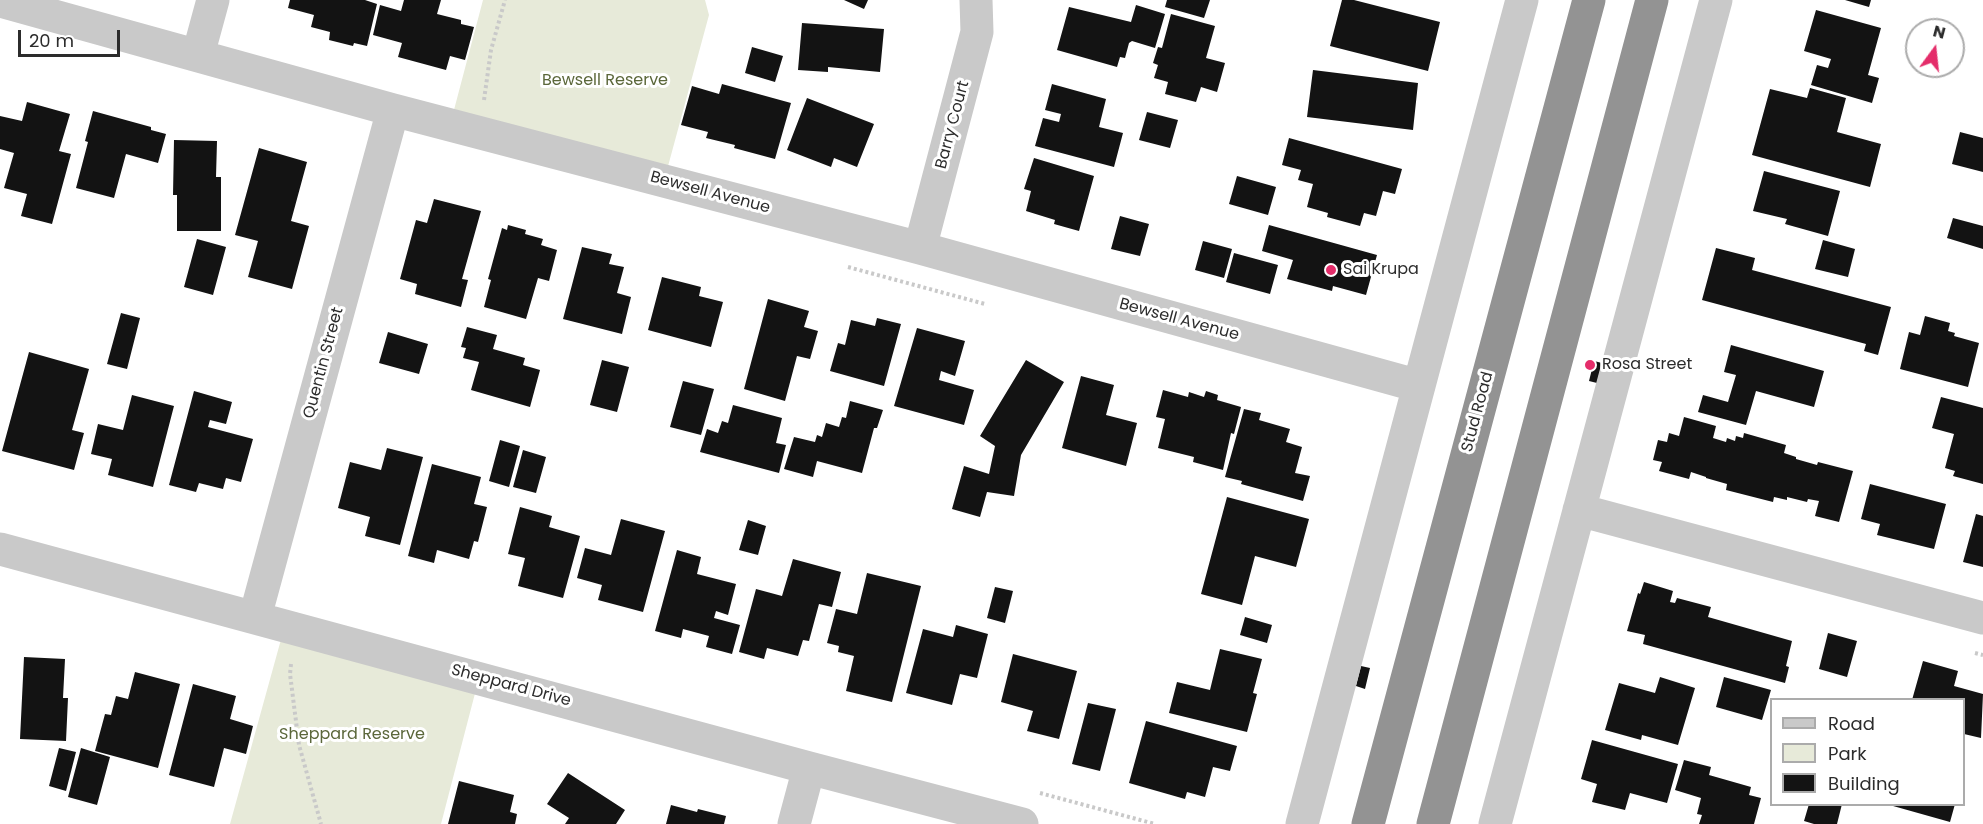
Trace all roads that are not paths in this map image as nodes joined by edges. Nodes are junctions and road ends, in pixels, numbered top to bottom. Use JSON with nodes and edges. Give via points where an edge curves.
{"nodes":[{"id":1,"x":213,"y":0,"type":"edge"},
{"id":2,"x":976,"y":0,"type":"edge"},
{"id":3,"x":1522,"y":0,"type":"edge"},
{"id":4,"x":1589,"y":0,"type":"edge"},
{"id":5,"x":1652,"y":0,"type":"edge"},
{"id":6,"x":1716,"y":0,"type":"edge"},
{"id":7,"x":0,"y":1,"type":"edge"},
{"id":8,"x":198,"y":55,"type":"junction"},
{"id":9,"x":393,"y":110,"type":"junction"},
{"id":10,"x":920,"y":248,"type":"junction"},
{"id":11,"x":1419,"y":386,"type":"junction"},
{"id":12,"x":1579,"y":510,"type":"junction"},
{"id":13,"x":0,"y":549,"type":"edge"},
{"id":14,"x":255,"y":617,"type":"junction"},
{"id":15,"x":1983,"y":618,"type":"edge"},
{"id":16,"x":809,"y":768,"type":"junction"},
{"id":17,"x":794,"y":824,"type":"edge"},
{"id":18,"x":1022,"y":824,"type":"edge"},
{"id":19,"x":1302,"y":824,"type":"edge"},
{"id":20,"x":1368,"y":824,"type":"edge"},
{"id":21,"x":1432,"y":824,"type":"edge"},
{"id":22,"x":1496,"y":824,"type":"edge"}],
"edges":[{"from":1,"to":8,"type":"street"},
{"from":2,"to":10,"type":"street","name":"Barry Court","via":[[977,32]]},
{"from":3,"to":11,"type":"street"},
{"from":4,"to":20,"type":"highway","name":"Stud Road"},
{"from":5,"to":21,"type":"highway"},
{"from":6,"to":12,"type":"street"},
{"from":7,"to":8,"type":"street","name":"Bewsell Avenue"},
{"from":8,"to":9,"type":"street","name":"Bewsell Avenue"},
{"from":9,"to":10,"type":"street","name":"Bewsell Avenue"},
{"from":9,"to":14,"type":"street","name":"Quentin Street"},
{"from":10,"to":11,"type":"street","name":"Bewsell Avenue"},
{"from":11,"to":19,"type":"street"},
{"from":12,"to":15,"type":"street"},
{"from":12,"to":22,"type":"street"},
{"from":13,"to":14,"type":"street","name":"Sheppard Drive"},
{"from":14,"to":16,"type":"street","name":"Sheppard Drive"},
{"from":16,"to":17,"type":"street"},
{"from":16,"to":18,"type":"street","name":"Sheppard Drive"}]}
